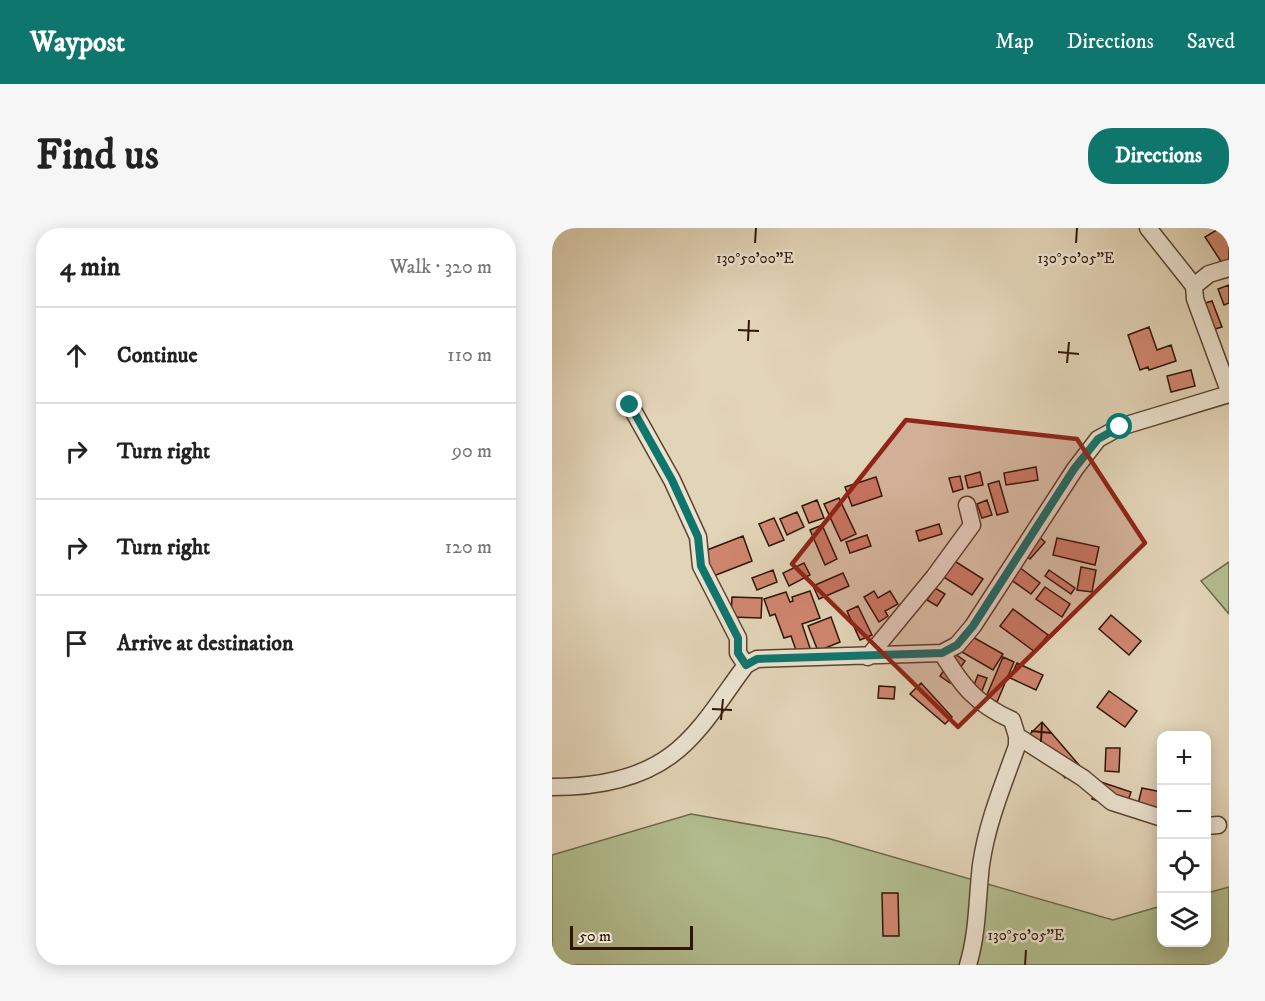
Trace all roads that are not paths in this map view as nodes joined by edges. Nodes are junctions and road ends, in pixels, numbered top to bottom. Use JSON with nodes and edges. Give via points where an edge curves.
{"nodes":[{"id":1,"x":1148,"y":228,"type":"edge"},
{"id":2,"x":1229,"y":268,"type":"edge"},
{"id":3,"x":1194,"y":286,"type":"junction"},
{"id":4,"x":1229,"y":392,"type":"edge"},
{"id":5,"x":630,"y":405,"type":"dead end"},
{"id":6,"x":967,"y":505,"type":"dead end"},
{"id":7,"x":942,"y":653,"type":"junction"},
{"id":8,"x":868,"y":657,"type":"junction"},
{"id":9,"x":746,"y":665,"type":"junction"},
{"id":10,"x":1017,"y":736,"type":"junction"},
{"id":11,"x":552,"y":787,"type":"edge"},
{"id":12,"x":1157,"y":817,"type":"edge"},
{"id":13,"x":968,"y":965,"type":"edge"}],
"edges":[{"from":1,"to":3,"type":"street"},
{"from":2,"to":3,"type":"street","via":[[1209,274]]},
{"from":3,"to":4,"type":"street","via":[[1195,299]]},
{"from":4,"to":7,"type":"street","via":[[1120,427],[1098,439],[1074,469],[973,626],[957,645]]},
{"from":5,"to":9,"type":"street","via":[[698,537],[701,566],[738,638],[738,653]]},
{"from":6,"to":8,"type":"street","via":[[972,525]]},
{"from":7,"to":8,"type":"street"},
{"from":7,"to":10,"type":"street","via":[[962,685],[987,709],[1012,720]]},
{"from":8,"to":9,"type":"street","via":[[757,659]]},
{"from":9,"to":11,"type":"street","via":[[692,735],[669,756],[634,774],[586,788]]},
{"from":10,"to":12,"type":"street","via":[[1083,778],[1112,802]]},
{"from":10,"to":13,"type":"street","via":[[981,864],[976,941]]}]}
